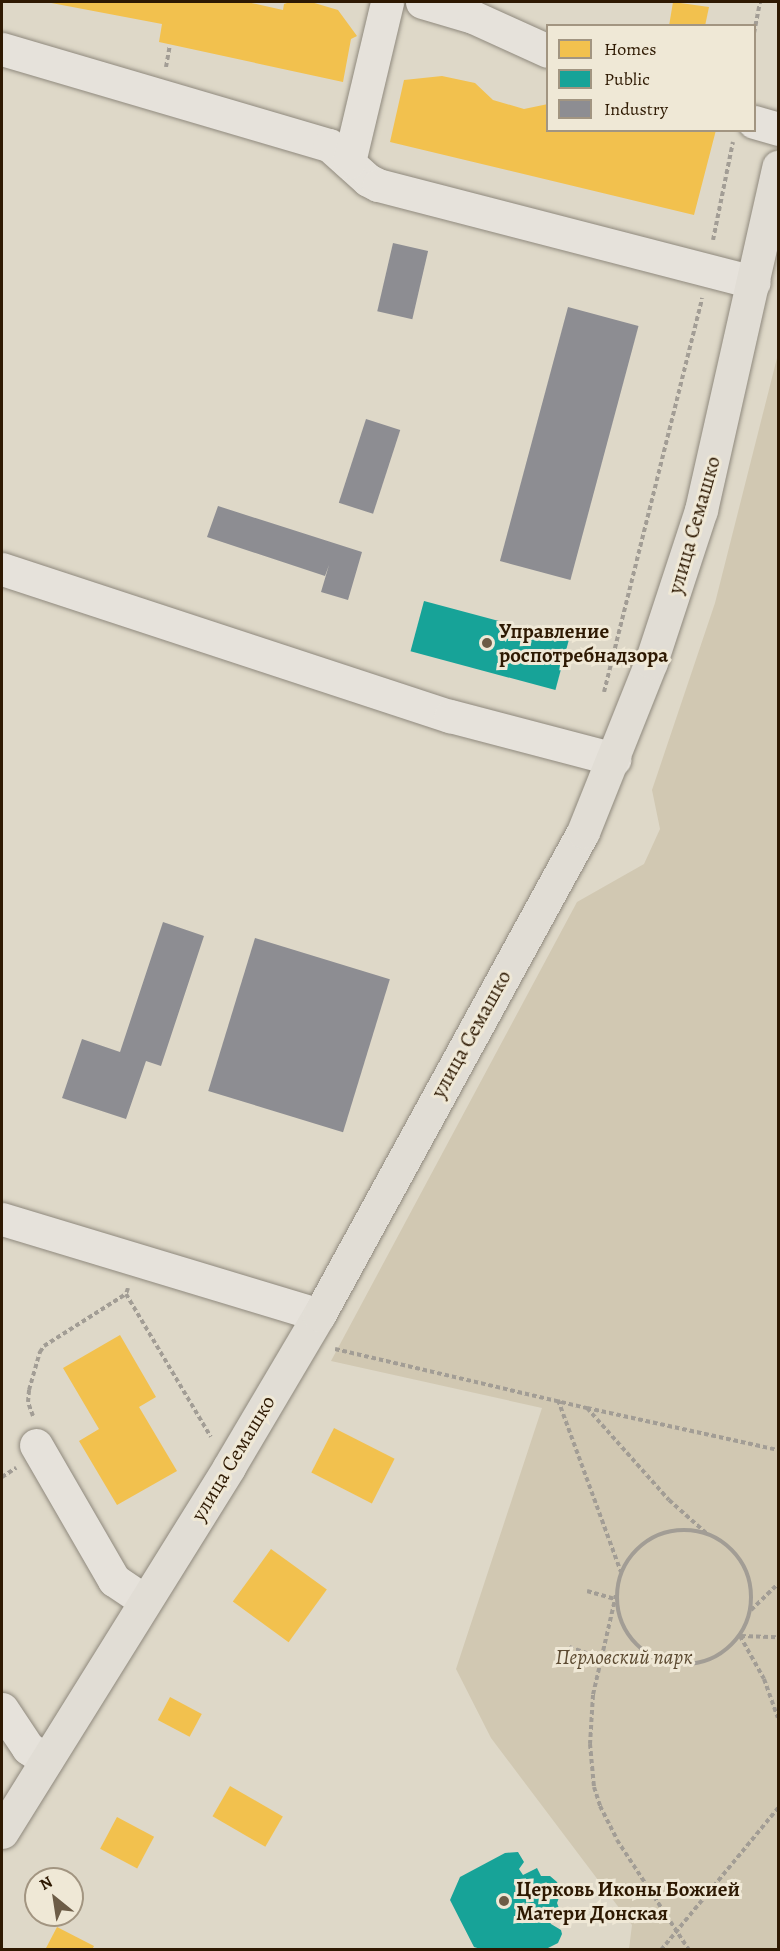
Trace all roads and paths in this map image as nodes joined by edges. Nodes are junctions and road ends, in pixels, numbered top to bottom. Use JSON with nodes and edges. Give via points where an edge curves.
{"nodes":[{"id":1,"x":387,"y":2,"type":"edge"},
{"id":2,"x":422,"y":2,"type":"edge"},
{"id":3,"x":760,"y":2,"type":"edge"},
{"id":4,"x":756,"y":24,"type":"edge"},
{"id":5,"x":2,"y":49,"type":"edge"},
{"id":6,"x":546,"y":50,"type":"edge"},
{"id":7,"x":778,"y":129,"type":"edge"},
{"id":8,"x":756,"y":130,"type":"edge"},
{"id":9,"x":744,"y":132,"type":"edge"},
{"id":10,"x":349,"y":162,"type":"junction"},
{"id":11,"x":778,"y":167,"type":"edge"},
{"id":12,"x":706,"y":270,"type":"junction"},
{"id":13,"x":754,"y":282,"type":"junction"},
{"id":14,"x":2,"y":569,"type":"edge"},
{"id":15,"x":602,"y":697,"type":"dead end"},
{"id":16,"x":614,"y":759,"type":"junction"},
{"id":17,"x":2,"y":1219,"type":"edge"},
{"id":18,"x":136,"y":1260,"type":"junction"},
{"id":19,"x":126,"y":1294,"type":"junction"},
{"id":20,"x":319,"y":1315,"type":"junction"},
{"id":21,"x":332,"y":1349,"type":"dead end"},
{"id":22,"x":558,"y":1401,"type":"junction"},
{"id":23,"x":587,"y":1408,"type":"junction"},
{"id":24,"x":220,"y":1432,"type":"dead end"},
{"id":25,"x":36,"y":1445,"type":"joint"},
{"id":26,"x":778,"y":1450,"type":"edge"},
{"id":27,"x":706,"y":1533,"type":"junction"},
{"id":28,"x":622,"y":1572,"type":"junction"},
{"id":29,"x":778,"y":1584,"type":"edge"},
{"id":30,"x":587,"y":1591,"type":"dead end"},
{"id":31,"x":617,"y":1592,"type":"junction"},
{"id":32,"x":615,"y":1599,"type":"junction"},
{"id":33,"x":144,"y":1600,"type":"junction"},
{"id":34,"x":750,"y":1611,"type":"junction"},
{"id":35,"x":740,"y":1636,"type":"junction"},
{"id":36,"x":778,"y":1637,"type":"edge"},
{"id":37,"x":569,"y":1647,"type":"dead end"},
{"id":38,"x":601,"y":1658,"type":"junction"},
{"id":39,"x":2,"y":1709,"type":"edge"},
{"id":40,"x":778,"y":1718,"type":"edge"},
{"id":41,"x":46,"y":1760,"type":"junction"},
{"id":42,"x":778,"y":1808,"type":"edge"},
{"id":43,"x":2,"y":1832,"type":"edge"},
{"id":44,"x":678,"y":1931,"type":"junction"},
{"id":45,"x":661,"y":1950,"type":"edge"},
{"id":46,"x":689,"y":1950,"type":"edge"}],
"edges":[{"from":1,"to":10,"type":"street"},
{"from":2,"to":6,"type":"street","via":[[473,17]]},
{"from":3,"to":4,"type":"path"},
{"from":5,"to":10,"type":"street","via":[[329,145]]},
{"from":7,"to":8,"type":"street"},
{"from":9,"to":12,"type":"path"},
{"from":10,"to":12,"type":"street","via":[[378,185]]},
{"from":11,"to":13,"type":"main road","name":"улица Семашко"},
{"from":12,"to":13,"type":"street"},
{"from":12,"to":15,"type":"path","via":[[699,314]]},
{"from":13,"to":16,"type":"main road","name":"улица Семашко","via":[[701,510],[676,592]]},
{"from":14,"to":16,"type":"street","via":[[450,716]]},
{"from":16,"to":20,"type":"main road","name":"улица Семашко","via":[[582,832]]},
{"from":17,"to":18,"type":"street"},
{"from":18,"to":19,"type":"path"},
{"from":18,"to":20,"type":"street"},
{"from":19,"to":24,"type":"path","via":[[214,1442]]},
{"from":19,"to":25,"type":"path","via":[[50,1340],[40,1352],[28,1402],[38,1425]]},
{"from":20,"to":33,"type":"main road","name":"улица Семашко"},
{"from":21,"to":22,"type":"path"},
{"from":22,"to":23,"type":"path"},
{"from":22,"to":28,"type":"path"},
{"from":23,"to":26,"type":"path"},
{"from":23,"to":27,"type":"path","via":[[669,1500]]},
{"from":25,"to":33,"type":"street","via":[[114,1580]]},
{"from":27,"to":28,"type":"path","via":[[676,1531],[647,1541]]},
{"from":27,"to":34,"type":"path","via":[[739,1558],[748,1576]]},
{"from":28,"to":31,"type":"path"},
{"from":29,"to":34,"type":"path"},
{"from":30,"to":32,"type":"path"},
{"from":31,"to":32,"type":"path"},
{"from":31,"to":35,"type":"path","via":[[618,1611],[631,1638],[653,1657],[691,1664],[727,1650]]},
{"from":32,"to":38,"type":"path"},
{"from":33,"to":41,"type":"main road","name":"улица Семашко"},
{"from":34,"to":35,"type":"path"},
{"from":35,"to":36,"type":"path"},
{"from":35,"to":40,"type":"path","via":[[764,1679]]},
{"from":37,"to":38,"type":"path"},
{"from":38,"to":44,"type":"path","via":[[591,1722],[594,1787],[617,1840]]},
{"from":39,"to":41,"type":"street","via":[[28,1748]]},
{"from":41,"to":43,"type":"main road","name":"улица Семашко"},
{"from":42,"to":44,"type":"path"},
{"from":44,"to":45,"type":"path"},
{"from":44,"to":46,"type":"path"}]}
